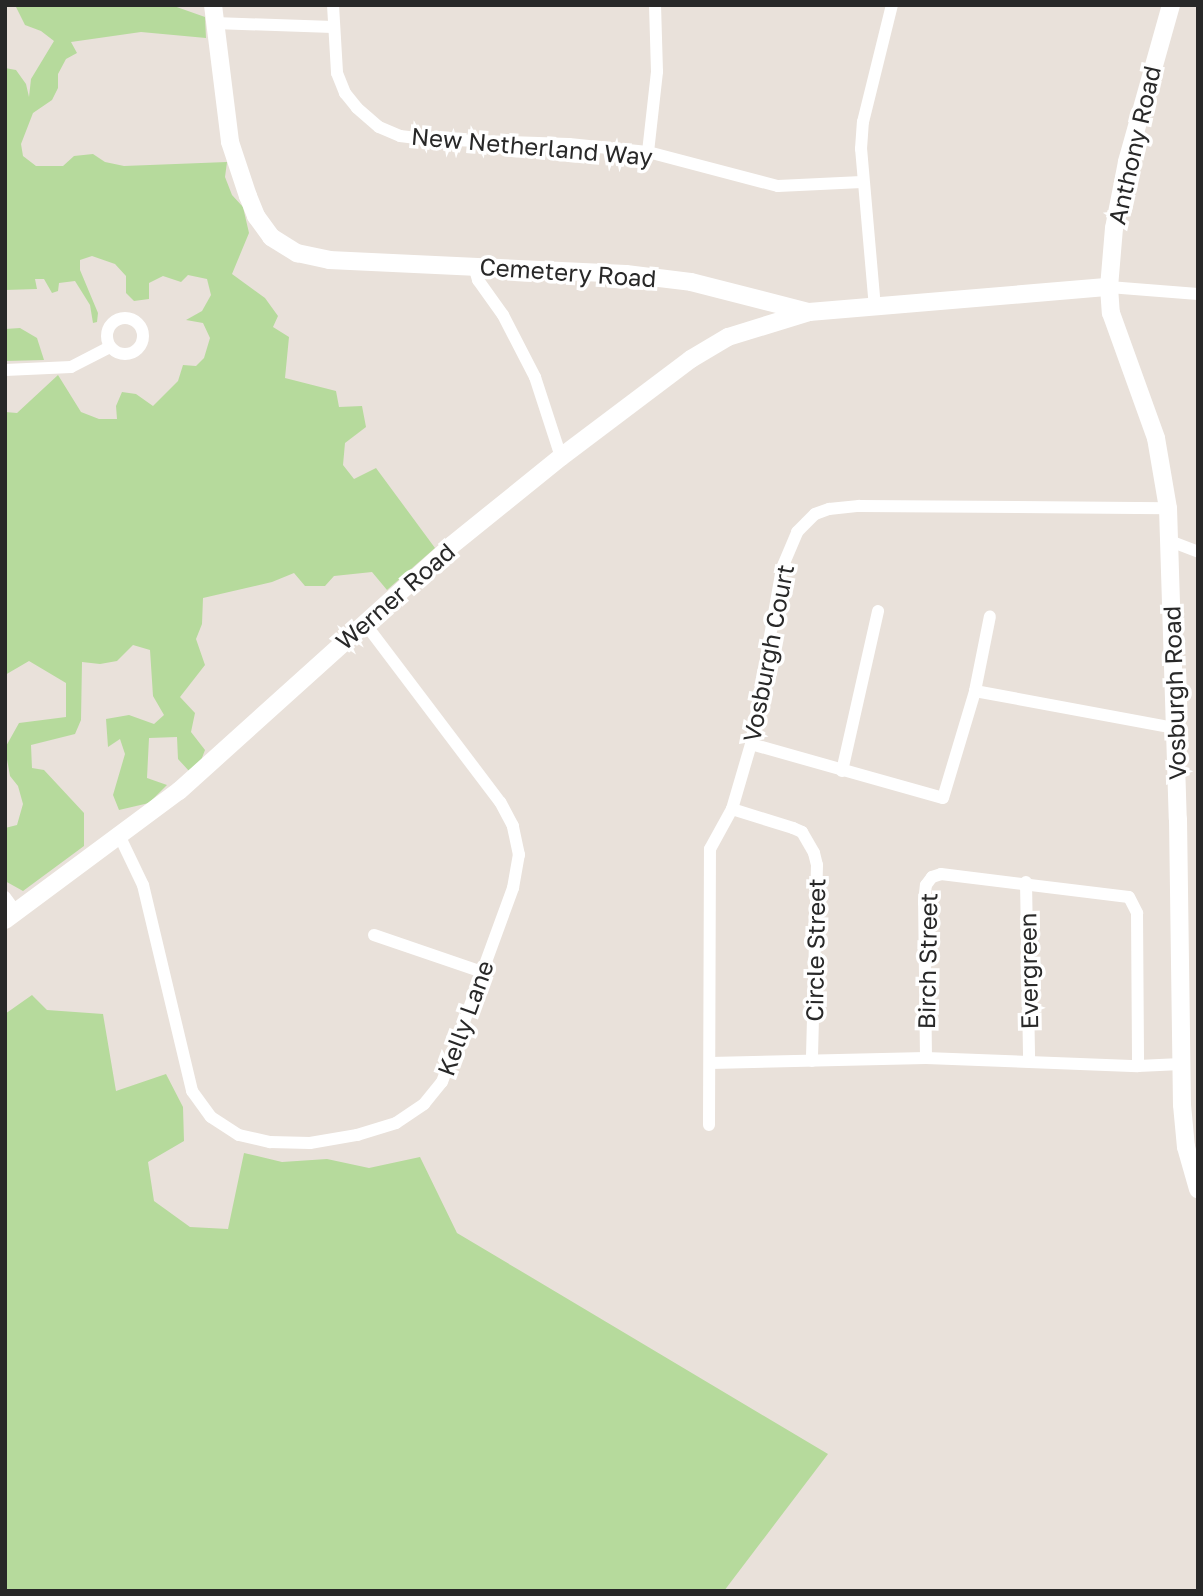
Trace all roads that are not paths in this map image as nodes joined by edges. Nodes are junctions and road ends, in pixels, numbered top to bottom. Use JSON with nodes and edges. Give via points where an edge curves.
{"nodes":[{"id":1,"x":333,"y":5,"type":"edge"},
{"id":2,"x":655,"y":5,"type":"edge"},
{"id":3,"x":892,"y":5,"type":"edge"},
{"id":4,"x":1171,"y":5,"type":"edge"},
{"id":5,"x":214,"y":14,"type":"edge"},
{"id":6,"x":333,"y":27,"type":"junction"},
{"id":7,"x":648,"y":152,"type":"junction"},
{"id":8,"x":862,"y":182,"type":"junction"},
{"id":9,"x":474,"y":265,"type":"junction"},
{"id":10,"x":1108,"y":288,"type":"junction"},
{"id":11,"x":1198,"y":294,"type":"edge"},
{"id":12,"x":875,"y":309,"type":"junction"},
{"id":13,"x":809,"y":312,"type":"junction"},
{"id":14,"x":110,"y":346,"type":"dead end"},
{"id":15,"x":5,"y":370,"type":"edge"},
{"id":16,"x":561,"y":457,"type":"junction"},
{"id":17,"x":1168,"y":508,"type":"junction"},
{"id":18,"x":1170,"y":541,"type":"junction"},
{"id":19,"x":1198,"y":552,"type":"edge"},
{"id":20,"x":878,"y":611,"type":"dead end"},
{"id":21,"x":990,"y":616,"type":"dead end"},
{"id":22,"x":364,"y":622,"type":"junction"},
{"id":23,"x":975,"y":691,"type":"junction"},
{"id":24,"x":1174,"y":728,"type":"junction"},
{"id":25,"x":751,"y":744,"type":"junction"},
{"id":26,"x":842,"y":771,"type":"junction"},
{"id":27,"x":732,"y":809,"type":"junction"},
{"id":28,"x":119,"y":835,"type":"junction"},
{"id":29,"x":1026,"y":882,"type":"junction"},
{"id":30,"x":9,"y":910,"type":"edge"},
{"id":31,"x":374,"y":935,"type":"dead end"},
{"id":32,"x":482,"y":972,"type":"junction"},
{"id":33,"x":926,"y":1058,"type":"junction"},
{"id":34,"x":812,"y":1061,"type":"junction"},
{"id":35,"x":1029,"y":1061,"type":"junction"},
{"id":36,"x":710,"y":1063,"type":"junction"},
{"id":37,"x":1181,"y":1064,"type":"junction"},
{"id":38,"x":1138,"y":1066,"type":"junction"},
{"id":39,"x":709,"y":1125,"type":"dead end"},
{"id":40,"x":1198,"y":1189,"type":"edge"}],
"edges":[{"from":1,"to":6,"type":"street","name":"New Netherland Way"},
{"from":2,"to":7,"type":"street","via":[[657,72]]},
{"from":3,"to":8,"type":"street","via":[[863,122]]},
{"from":4,"to":10,"type":"street","name":"Anthony Road","via":[[1128,162]]},
{"from":5,"to":6,"type":"street"},
{"from":5,"to":9,"type":"street","name":"Cemetery Road","via":[[230,142],[256,216],[271,237],[297,253],[329,260]]},
{"from":6,"to":7,"type":"street","name":"New Netherland Way","via":[[337,73],[345,93],[379,127],[400,136]]},
{"from":7,"to":8,"type":"street","name":"New Netherland Way","via":[[778,186]]},
{"from":8,"to":12,"type":"street"},
{"from":9,"to":13,"type":"street","name":"Cemetery Road","via":[[691,282]]},
{"from":9,"to":16,"type":"street","via":[[478,280],[503,315],[535,377]]},
{"from":10,"to":11,"type":"street"},
{"from":10,"to":12,"type":"street","name":"Cemetery Road"},
{"from":10,"to":17,"type":"street","name":"Vosburgh Road","via":[[1111,313],[1156,438]]},
{"from":12,"to":13,"type":"street","name":"Cemetery Road"},
{"from":13,"to":16,"type":"street","name":"Werner Road","via":[[728,337],[691,359]]},
{"from":14,"to":15,"type":"street","via":[[71,367]]},
{"from":16,"to":22,"type":"street","name":"Werner Road"},
{"from":17,"to":18,"type":"street","name":"Vosburgh Road"},
{"from":17,"to":25,"type":"street","name":"Vosburgh Court","via":[[859,506],[815,514],[797,532],[782,568]]},
{"from":18,"to":19,"type":"street"},
{"from":18,"to":24,"type":"street","name":"Vosburgh Road"},
{"from":20,"to":26,"type":"street"},
{"from":21,"to":23,"type":"street"},
{"from":22,"to":28,"type":"street","name":"Werner Road","via":[[179,790]]},
{"from":22,"to":32,"type":"street","name":"Kelly Lane","via":[[500,802],[513,827],[519,855],[513,888]]},
{"from":23,"to":24,"type":"street"},
{"from":23,"to":26,"type":"street","via":[[943,798]]},
{"from":24,"to":37,"type":"street","name":"Vosburgh Road"},
{"from":25,"to":26,"type":"street"},
{"from":25,"to":27,"type":"street","name":"Vosburgh Court"},
{"from":27,"to":34,"type":"street","name":"Circle Street","via":[[802,832],[814,853]]},
{"from":27,"to":36,"type":"street","name":"Vosburgh Court","via":[[710,849],[708,869]]},
{"from":28,"to":30,"type":"street","name":"Werner Road"},
{"from":28,"to":32,"type":"street","name":"Kelly Lane","via":[[143,885],[192,1091],[211,1117],[239,1135],[310,1143],[396,1123],[424,1104],[442,1082]]},
{"from":29,"to":33,"type":"street","name":"Birch Street","via":[[941,874],[926,885]]},
{"from":29,"to":35,"type":"street","name":"Evergreen"},
{"from":29,"to":38,"type":"street","via":[[1116,893],[1134,904]]},
{"from":31,"to":32,"type":"street"},
{"from":33,"to":34,"type":"street"},
{"from":33,"to":35,"type":"street"},
{"from":34,"to":36,"type":"street"},
{"from":35,"to":38,"type":"street"},
{"from":36,"to":39,"type":"street","name":"Vosburgh Court"},
{"from":37,"to":38,"type":"street"},
{"from":37,"to":40,"type":"street","name":"Vosburgh Road","via":[[1186,1147]]}]}
